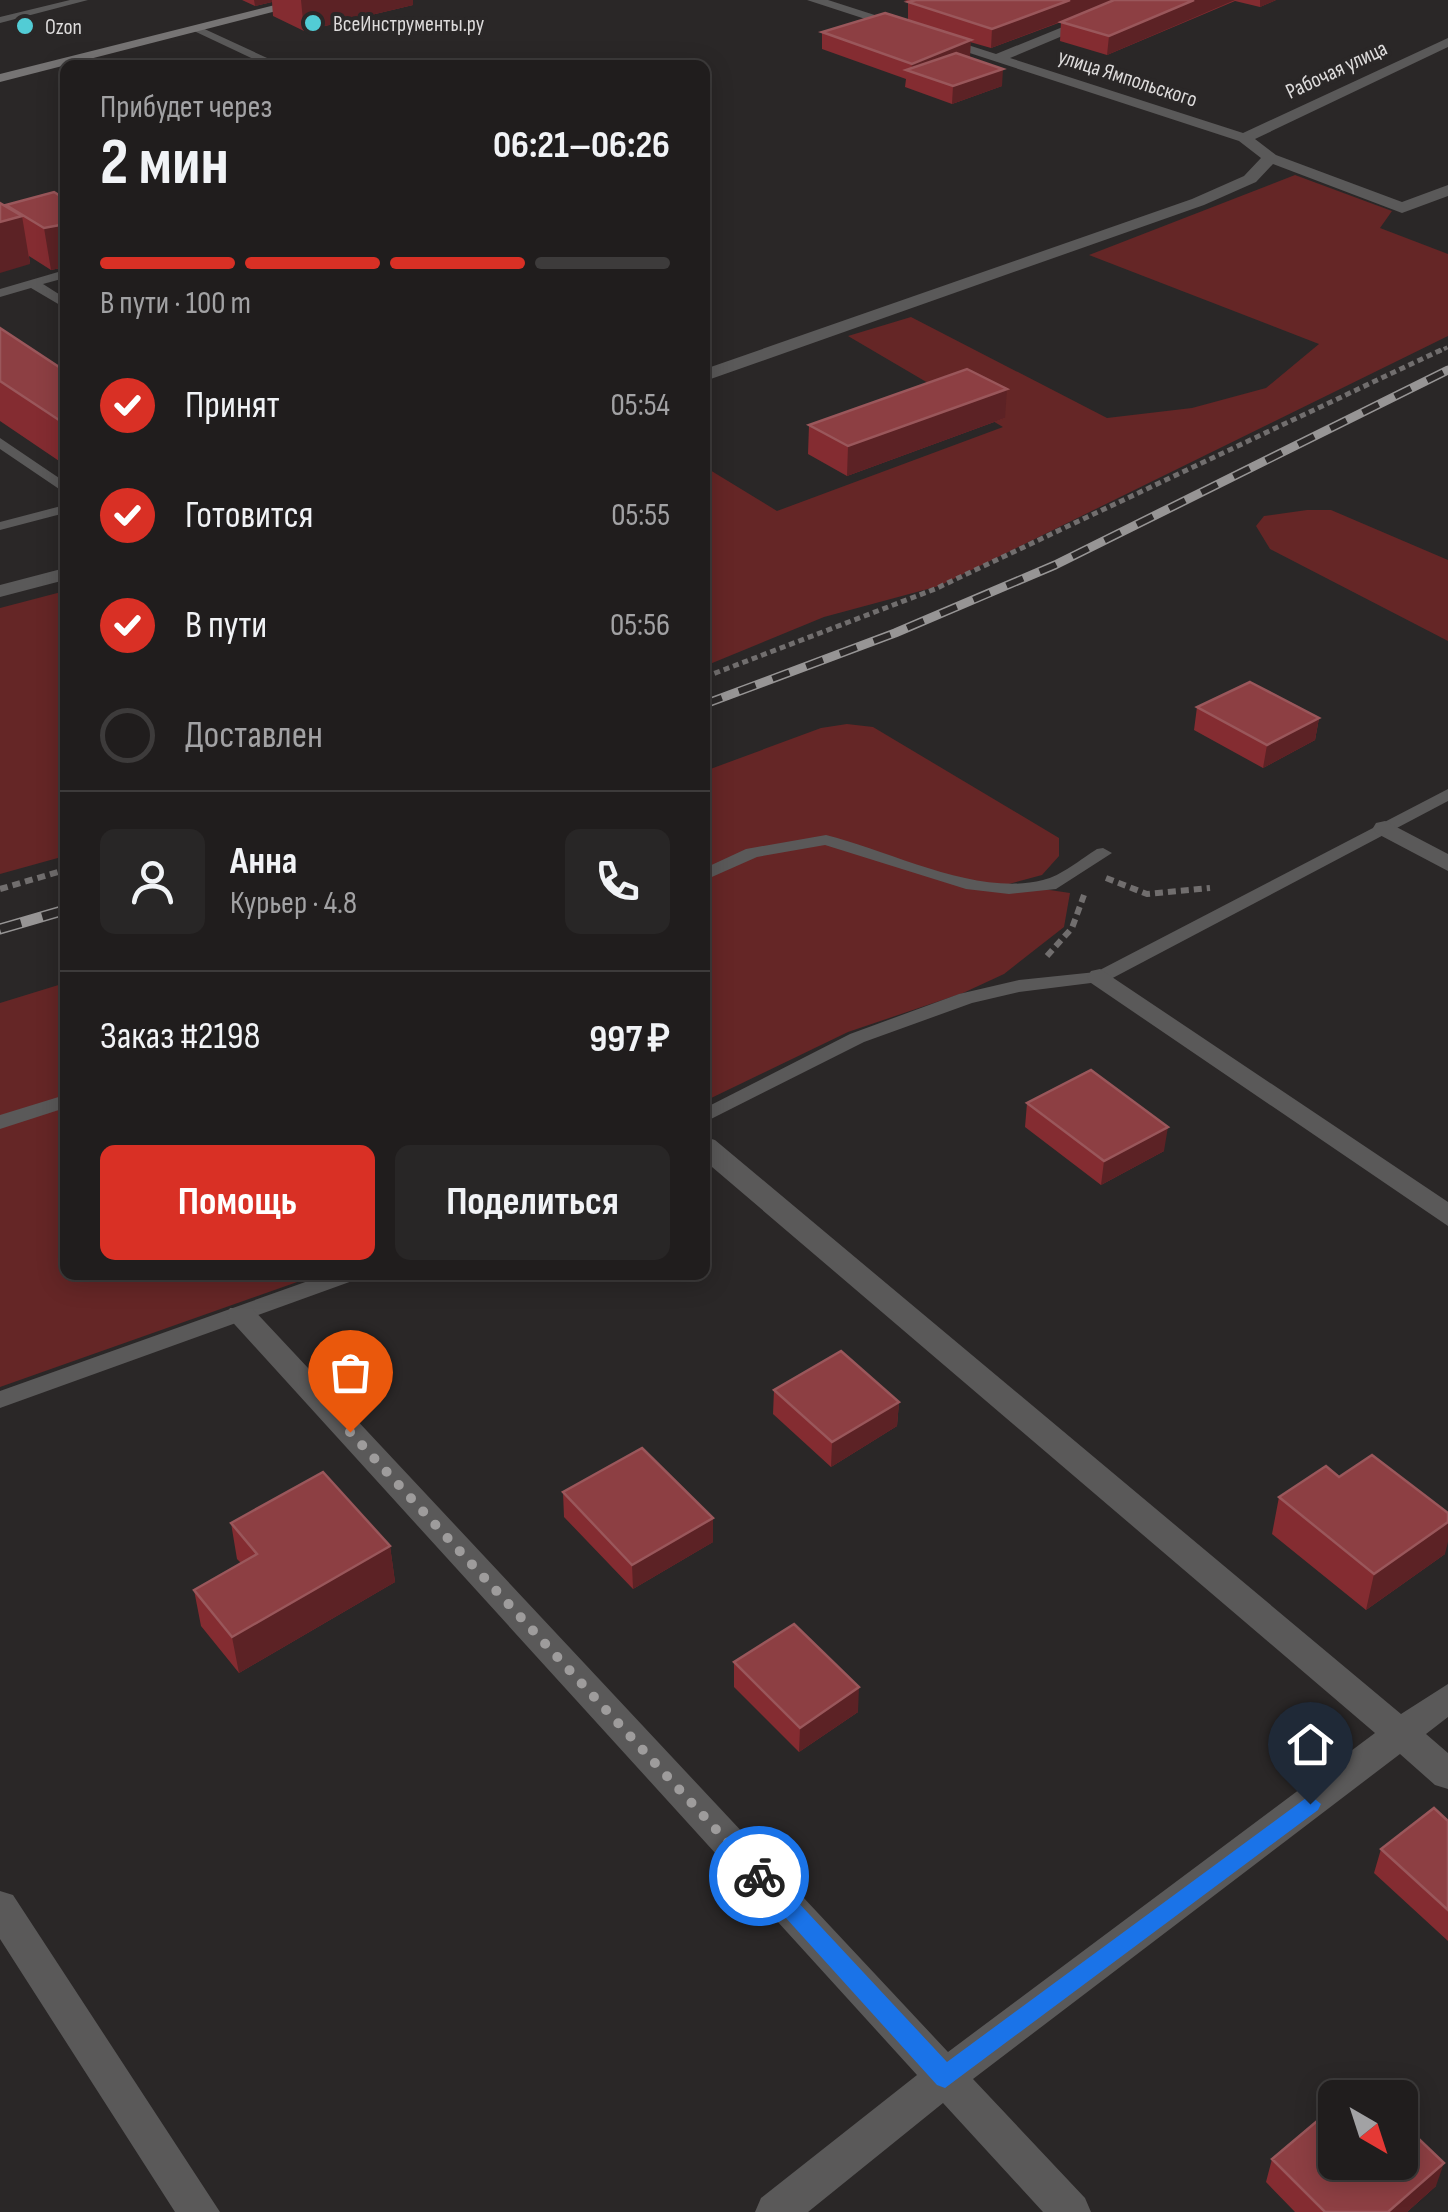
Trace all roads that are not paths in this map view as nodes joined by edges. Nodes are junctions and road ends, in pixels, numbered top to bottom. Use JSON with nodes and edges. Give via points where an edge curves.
{"nodes":[{"id":1,"x":83,"y":0,"type":"edge"},
{"id":2,"x":312,"y":0,"type":"edge"},
{"id":3,"x":814,"y":0,"type":"edge"},
{"id":4,"x":1140,"y":0,"type":"edge"},
{"id":5,"x":0,"y":20,"type":"edge"},
{"id":6,"x":198,"y":28,"type":"junction"},
{"id":7,"x":1448,"y":42,"type":"edge"},
{"id":8,"x":998,"y":58,"type":"junction"},
{"id":9,"x":71,"y":60,"type":"edge"},
{"id":10,"x":264,"y":60,"type":"edge"},
{"id":11,"x":60,"y":63,"type":"edge"},
{"id":12,"x":0,"y":78,"type":"edge"},
{"id":13,"x":1244,"y":138,"type":"junction"},
{"id":14,"x":1270,"y":158,"type":"junction"},
{"id":15,"x":1448,"y":190,"type":"edge"},
{"id":16,"x":60,"y":275,"type":"edge"},
{"id":17,"x":32,"y":283,"type":"junction"},
{"id":18,"x":0,"y":292,"type":"edge"},
{"id":19,"x":60,"y":301,"type":"edge"},
{"id":20,"x":710,"y":373,"type":"edge"},
{"id":21,"x":0,"y":442,"type":"edge"},
{"id":22,"x":60,"y":485,"type":"edge"},
{"id":23,"x":60,"y":509,"type":"edge"},
{"id":24,"x":0,"y":526,"type":"edge"},
{"id":25,"x":60,"y":575,"type":"edge"},
{"id":26,"x":0,"y":591,"type":"edge"},
{"id":27,"x":1448,"y":794,"type":"edge"},
{"id":28,"x":1385,"y":828,"type":"junction"},
{"id":29,"x":1103,"y":853,"type":"dead end"},
{"id":30,"x":1448,"y":864,"type":"edge"},
{"id":31,"x":710,"y":873,"type":"edge"},
{"id":32,"x":1100,"y":978,"type":"junction"},
{"id":33,"x":60,"y":1103,"type":"edge"},
{"id":34,"x":710,"y":1113,"type":"edge"},
{"id":35,"x":0,"y":1122,"type":"edge"},
{"id":36,"x":710,"y":1150,"type":"edge"},
{"id":37,"x":1448,"y":1216,"type":"edge"},
{"id":38,"x":334,"y":1280,"type":"edge"},
{"id":39,"x":241,"y":1316,"type":"junction"},
{"id":40,"x":0,"y":1400,"type":"edge"},
{"id":41,"x":1448,"y":1698,"type":"edge"},
{"id":42,"x":1402,"y":1735,"type":"junction"},
{"id":43,"x":1448,"y":1774,"type":"edge"},
{"id":44,"x":0,"y":1907,"type":"edge"},
{"id":45,"x":945,"y":2077,"type":"junction"},
{"id":46,"x":199,"y":2212,"type":"edge"},
{"id":47,"x":776,"y":2212,"type":"edge"},
{"id":48,"x":1070,"y":2212,"type":"edge"}],
"edges":[{"from":1,"to":5,"type":"lane"},
{"from":2,"to":6,"type":"main road"},
{"from":3,"to":8,"type":"street","name":"улица Ямпольского"},
{"from":4,"to":8,"type":"street","name":"улица Ямпольского"},
{"from":6,"to":9,"type":"main road"},
{"from":6,"to":10,"type":"lane"},
{"from":7,"to":13,"type":"street","name":"Рабочая улица"},
{"from":8,"to":13,"type":"street","name":"улица Ямпольского"},
{"from":11,"to":12,"type":"main road"},
{"from":13,"to":14,"type":"street","name":"улица Ямпольского"},
{"from":14,"to":15,"type":"street","via":[[1402,208]]},
{"from":14,"to":20,"type":"street","via":[[1250,178],[1198,202]]},
{"from":16,"to":17,"type":"lane"},
{"from":17,"to":18,"type":"lane"},
{"from":17,"to":19,"type":"lane"},
{"from":21,"to":22,"type":"lane"},
{"from":23,"to":24,"type":"lane"},
{"from":25,"to":26,"type":"street"},
{"from":27,"to":28,"type":"lane"},
{"from":28,"to":30,"type":"street"},
{"from":28,"to":32,"type":"lane"},
{"from":29,"to":31,"type":"lane","via":[[1050,884],[1009,889],[972,886],[826,840],[752,853]]},
{"from":32,"to":34,"type":"lane","via":[[966,998],[857,1038]]},
{"from":32,"to":37,"type":"street"},
{"from":33,"to":35,"type":"lane"},
{"from":36,"to":42,"type":"street"},
{"from":38,"to":39,"type":"lane"},
{"from":39,"to":40,"type":"lane"},
{"from":39,"to":45,"type":"street"},
{"from":41,"to":42,"type":"street"},
{"from":42,"to":43,"type":"street"},
{"from":42,"to":45,"type":"street"},
{"from":44,"to":46,"type":"street"},
{"from":45,"to":47,"type":"street"},
{"from":45,"to":48,"type":"street"}]}
